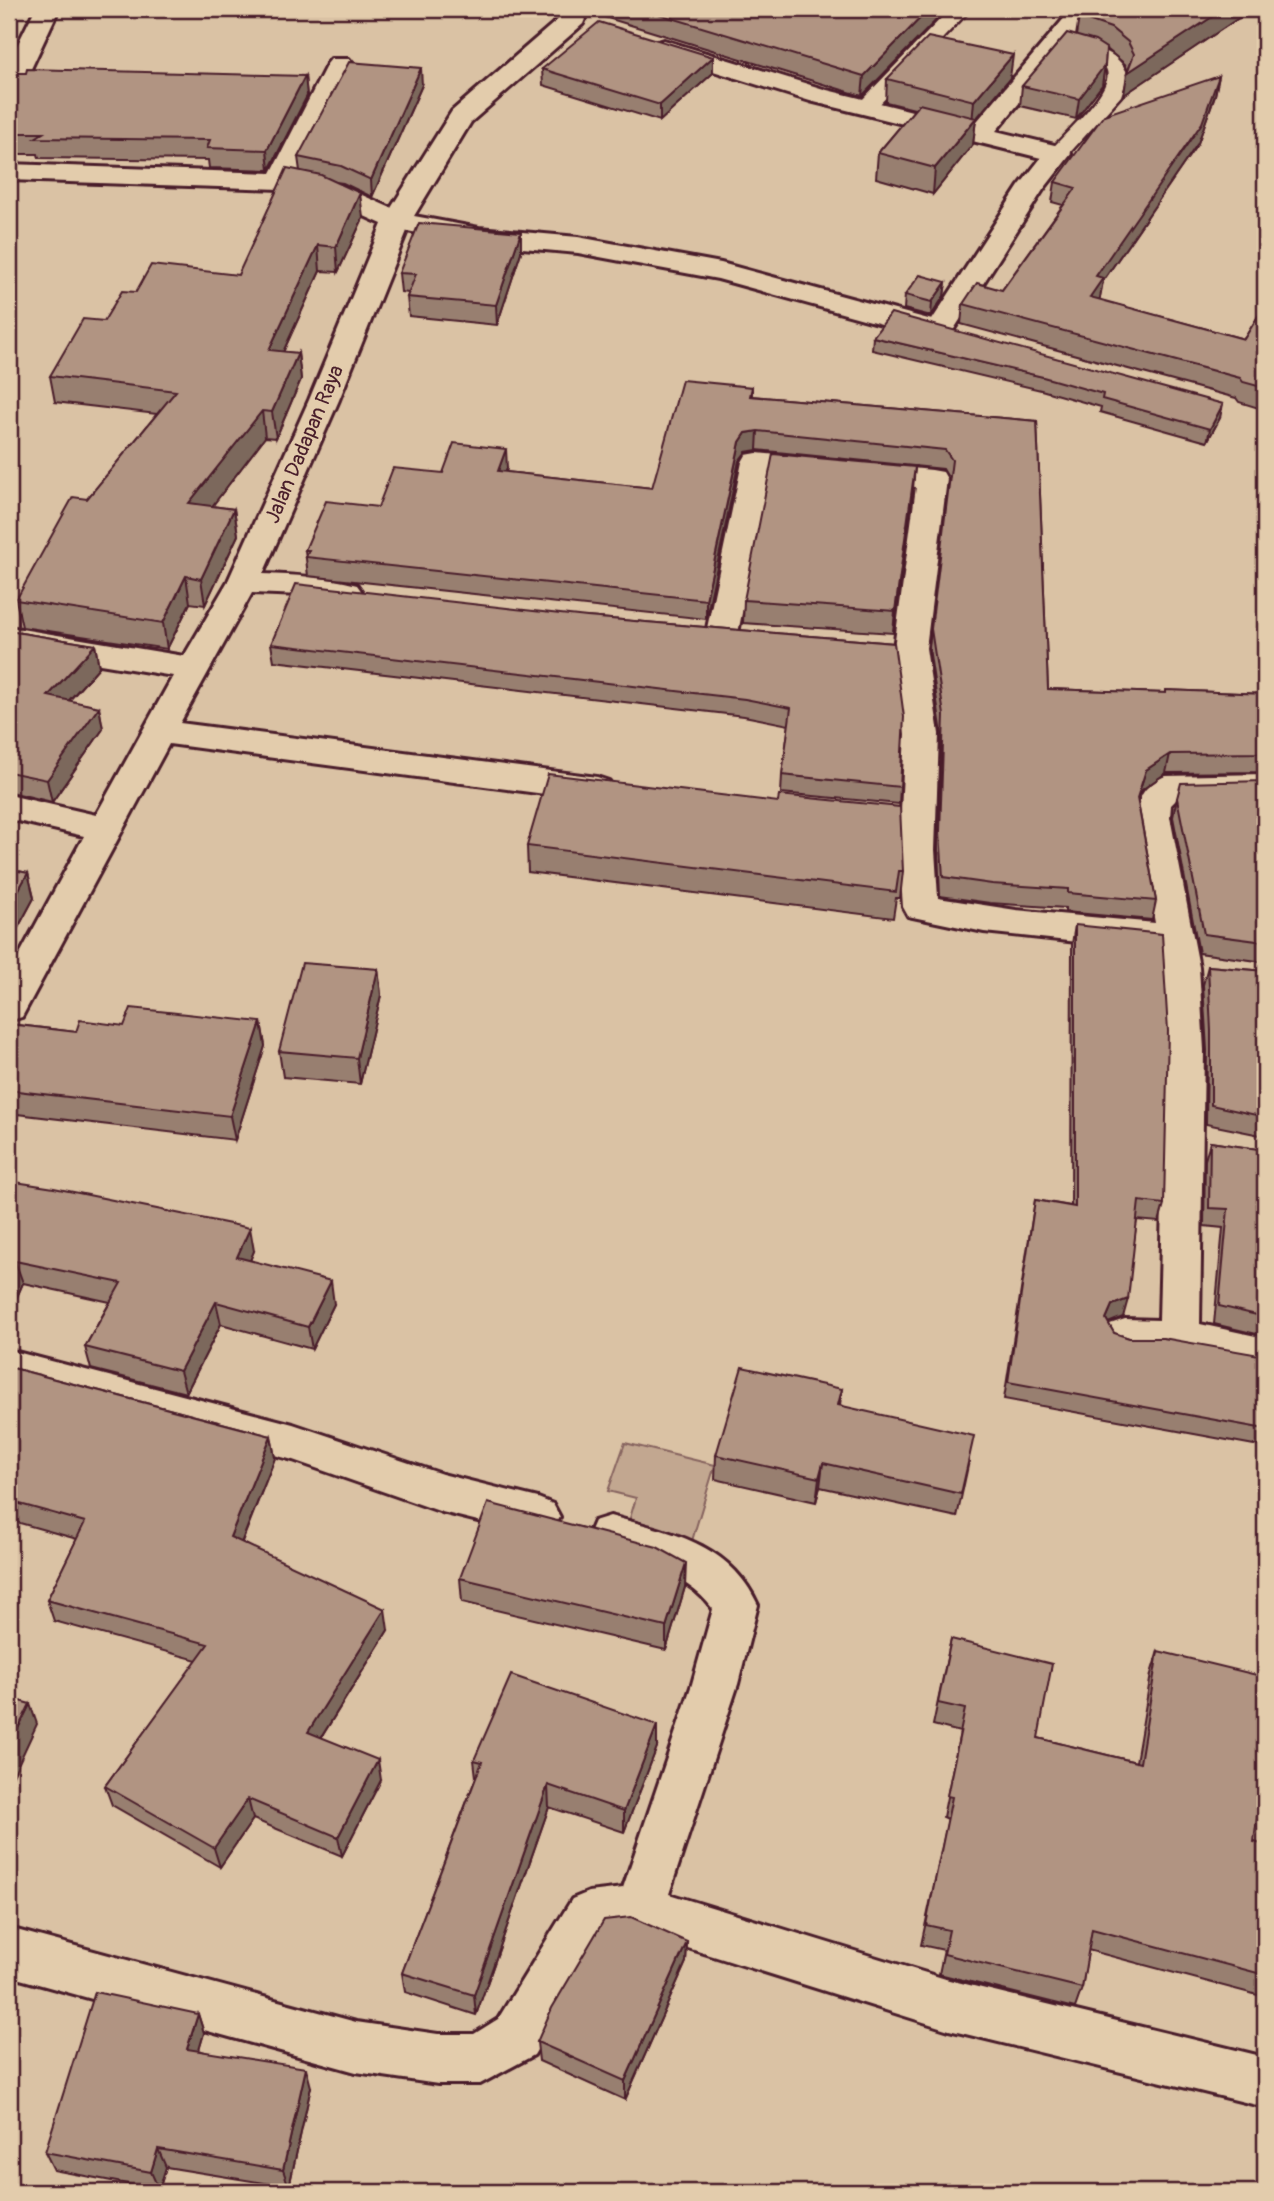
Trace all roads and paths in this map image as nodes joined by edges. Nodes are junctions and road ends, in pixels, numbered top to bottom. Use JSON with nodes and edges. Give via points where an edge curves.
{"nodes":[{"id":1,"x":47,"y":9,"type":"edge"},
{"id":2,"x":1086,"y":9,"type":"edge"},
{"id":3,"x":957,"y":13,"type":"dead end"},
{"id":4,"x":576,"y":14,"type":"edge"},
{"id":5,"x":601,"y":27,"type":"edge"},
{"id":6,"x":640,"y":40,"type":"edge"},
{"id":7,"x":1055,"y":43,"type":"junction"},
{"id":8,"x":340,"y":64,"type":"dead end"},
{"id":9,"x":9,"y":88,"type":"edge"},
{"id":10,"x":867,"y":106,"type":"junction"},
{"id":11,"x":981,"y":133,"type":"junction"},
{"id":12,"x":1058,"y":154,"type":"junction"},
{"id":13,"x":9,"y":172,"type":"edge"},
{"id":14,"x":280,"y":181,"type":"junction"},
{"id":15,"x":397,"y":221,"type":"junction"},
{"id":16,"x":243,"y":583,"type":"junction"},
{"id":17,"x":382,"y":597,"type":"edge"},
{"id":18,"x":722,"y":633,"type":"edge"},
{"id":19,"x":9,"y":638,"type":"edge"},
{"id":20,"x":193,"y":668,"type":"junction"},
{"id":21,"x":158,"y":731,"type":"junction"},
{"id":22,"x":1265,"y":786,"type":"edge"},
{"id":23,"x":630,"y":792,"type":"edge"},
{"id":24,"x":9,"y":807,"type":"edge"},
{"id":25,"x":105,"y":829,"type":"junction"},
{"id":26,"x":1179,"y":954,"type":"junction"},
{"id":27,"x":1217,"y":970,"type":"edge"},
{"id":28,"x":9,"y":1007,"type":"edge"},
{"id":29,"x":1125,"y":1336,"type":"edge"},
{"id":30,"x":1179,"y":1337,"type":"junction"},
{"id":31,"x":1265,"y":1356,"type":"edge"},
{"id":32,"x":9,"y":1367,"type":"edge"},
{"id":33,"x":640,"y":1909,"type":"junction"},
{"id":34,"x":9,"y":1952,"type":"edge"},
{"id":35,"x":1265,"y":2082,"type":"edge"}],
"edges":[{"from":1,"to":9,"type":"street"},
{"from":2,"to":7,"type":"street"},
{"from":3,"to":10,"type":"lane"},
{"from":4,"to":5,"type":"street"},
{"from":4,"to":15,"type":"street","name":"Jalan Dadapan Raya","via":[[461,117]]},
{"from":6,"to":10,"type":"street","via":[[819,96]]},
{"from":7,"to":11,"type":"street"},
{"from":7,"to":12,"type":"lane","via":[[1097,54],[1114,64],[1118,75],[1114,92]]},
{"from":8,"to":14,"type":"street"},
{"from":10,"to":11,"type":"street"},
{"from":11,"to":12,"type":"street"},
{"from":12,"to":15,"type":"street","via":[[1032,186],[951,334],[722,271],[578,245],[479,236]]},
{"from":13,"to":14,"type":"street"},
{"from":14,"to":15,"type":"street","via":[[332,192]]},
{"from":15,"to":16,"type":"street","name":"Jalan Dadapan Raya"},
{"from":16,"to":17,"type":"street","via":[[301,585]]},
{"from":16,"to":20,"type":"street","name":"Jalan Dadapan Raya"},
{"from":18,"to":26,"type":"street","via":[[757,462],[932,479],[896,648],[922,734],[905,820],[921,907],[986,921],[1093,928]]},
{"from":19,"to":20,"type":"street"},
{"from":20,"to":21,"type":"street","name":"Jalan Dadapan Raya"},
{"from":21,"to":23,"type":"street"},
{"from":21,"to":25,"type":"street","name":"Jalan Dadapan Raya"},
{"from":22,"to":26,"type":"street","via":[[1166,788],[1159,794],[1153,817]]},
{"from":24,"to":25,"type":"street"},
{"from":25,"to":28,"type":"street","name":"Jalan Dadapan Raya"},
{"from":26,"to":27,"type":"street"},
{"from":26,"to":30,"type":"street","via":[[1185,1050],[1200,1141]]},
{"from":29,"to":30,"type":"street"},
{"from":30,"to":31,"type":"street"},
{"from":32,"to":33,"type":"street","via":[[293,1442],[442,1493],[668,1551],[716,1578],[737,1605]]},
{"from":33,"to":34,"type":"street","via":[[589,1916],[516,2037],[480,2059],[438,2059],[356,2047]]},
{"from":33,"to":35,"type":"street","via":[[949,2005]]}]}
